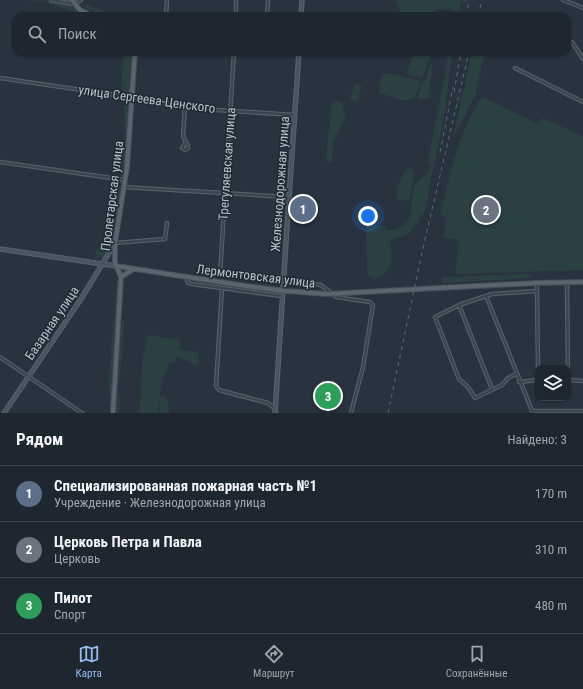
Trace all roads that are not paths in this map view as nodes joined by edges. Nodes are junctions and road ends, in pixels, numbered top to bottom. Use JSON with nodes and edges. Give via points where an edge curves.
{"nodes":[{"id":1,"x":51,"y":0,"type":"edge"},
{"id":2,"x":81,"y":0,"type":"edge"},
{"id":3,"x":167,"y":0,"type":"edge"},
{"id":4,"x":236,"y":0,"type":"edge"},
{"id":5,"x":268,"y":0,"type":"edge"},
{"id":6,"x":302,"y":0,"type":"edge"},
{"id":7,"x":564,"y":0,"type":"edge"},
{"id":8,"x":73,"y":2,"type":"edge"},
{"id":9,"x":583,"y":8,"type":"edge"},
{"id":10,"x":87,"y":12,"type":"edge"},
{"id":11,"x":166,"y":12,"type":"edge"},
{"id":12,"x":236,"y":12,"type":"edge"},
{"id":13,"x":267,"y":12,"type":"edge"},
{"id":14,"x":301,"y":12,"type":"edge"},
{"id":15,"x":572,"y":42,"type":"dead end"},
{"id":16,"x":135,"y":56,"type":"edge"},
{"id":17,"x":234,"y":56,"type":"edge"},
{"id":18,"x":299,"y":56,"type":"edge"},
{"id":19,"x":583,"y":59,"type":"edge"},
{"id":20,"x":515,"y":68,"type":"dead end"},
{"id":21,"x":0,"y":78,"type":"edge"},
{"id":22,"x":132,"y":97,"type":"junction"},
{"id":23,"x":583,"y":102,"type":"edge"},
{"id":24,"x":185,"y":106,"type":"junction"},
{"id":25,"x":231,"y":111,"type":"junction"},
{"id":26,"x":295,"y":115,"type":"junction"},
{"id":27,"x":186,"y":142,"type":"dead end"},
{"id":28,"x":0,"y":162,"type":"edge"},
{"id":29,"x":125,"y":180,"type":"junction"},
{"id":30,"x":123,"y":187,"type":"junction"},
{"id":31,"x":225,"y":194,"type":"junction"},
{"id":32,"x":290,"y":197,"type":"junction"},
{"id":33,"x":167,"y":223,"type":"dead end"},
{"id":34,"x":114,"y":243,"type":"junction"},
{"id":35,"x":0,"y":248,"type":"edge"},
{"id":36,"x":103,"y":264,"type":"junction"},
{"id":37,"x":116,"y":266,"type":"junction"},
{"id":38,"x":136,"y":269,"type":"junction"},
{"id":39,"x":220,"y":275,"type":"dead end"},
{"id":40,"x":121,"y":277,"type":"junction"},
{"id":41,"x":186,"y":277,"type":"junction"},
{"id":42,"x":283,"y":280,"type":"junction"},
{"id":43,"x":567,"y":282,"type":"junction"},
{"id":44,"x":583,"y":282,"type":"edge"},
{"id":45,"x":537,"y":283,"type":"junction"},
{"id":46,"x":222,"y":288,"type":"junction"},
{"id":47,"x":537,"y":291,"type":"junction"},
{"id":48,"x":281,"y":296,"type":"junction"},
{"id":49,"x":486,"y":296,"type":"junction"},
{"id":50,"x":459,"y":305,"type":"junction"},
{"id":51,"x":0,"y":357,"type":"edge"},
{"id":52,"x":538,"y":365,"type":"edge"},
{"id":53,"x":568,"y":365,"type":"edge"},
{"id":54,"x":516,"y":374,"type":"junction"},
{"id":55,"x":29,"y":377,"type":"junction"},
{"id":56,"x":535,"y":380,"type":"edge"},
{"id":57,"x":571,"y":380,"type":"edge"},
{"id":58,"x":583,"y":381,"type":"edge"},
{"id":59,"x":519,"y":382,"type":"junction"},
{"id":60,"x":492,"y":389,"type":"junction"},
{"id":61,"x":275,"y":398,"type":"junction"},
{"id":62,"x":268,"y":403,"type":"junction"},
{"id":63,"x":275,"y":411,"type":"edge"},
{"id":64,"x":583,"y":411,"type":"edge"},
{"id":65,"x":532,"y":412,"type":"edge"},
{"id":66,"x":569,"y":412,"type":"edge"},
{"id":67,"x":4,"y":413,"type":"edge"},
{"id":68,"x":82,"y":413,"type":"edge"},
{"id":69,"x":113,"y":413,"type":"edge"},
{"id":70,"x":351,"y":413,"type":"edge"}],
"edges":[{"from":1,"to":8,"type":"street"},
{"from":2,"to":8,"type":"street"},
{"from":3,"to":11,"type":"street"},
{"from":4,"to":12,"type":"street"},
{"from":5,"to":13,"type":"street"},
{"from":6,"to":14,"type":"street"},
{"from":7,"to":9,"type":"street"},
{"from":8,"to":10,"type":"main road"},
{"from":15,"to":19,"type":"street"},
{"from":16,"to":22,"type":"main road","name":"Пролетарская улица"},
{"from":17,"to":25,"type":"street","name":"Трегуляевская улица"},
{"from":18,"to":26,"type":"street","name":"Железнодорожная улица"},
{"from":20,"to":23,"type":"street"},
{"from":21,"to":22,"type":"street","name":"улица Сергеева-Ценского"},
{"from":22,"to":24,"type":"street","name":"улица Сергеева-Ценского"},
{"from":22,"to":29,"type":"main road","name":"Пролетарская улица"},
{"from":24,"to":25,"type":"street","name":"улица Сергеева-Ценского"},
{"from":24,"to":27,"type":"street","via":[[183,136]]},
{"from":25,"to":26,"type":"street","name":"улица Сергеева-Ценского"},
{"from":25,"to":31,"type":"street","name":"Трегуляевская улица"},
{"from":26,"to":32,"type":"street","name":"Железнодорожная улица"},
{"from":28,"to":29,"type":"street"},
{"from":29,"to":30,"type":"main road","name":"Пролетарская улица"},
{"from":30,"to":31,"type":"street"},
{"from":30,"to":34,"type":"main road","name":"Пролетарская улица"},
{"from":31,"to":32,"type":"street"},
{"from":31,"to":39,"type":"street","name":"Трегуляевская улица"},
{"from":32,"to":42,"type":"street","name":"Железнодорожная улица"},
{"from":33,"to":34,"type":"street","via":[[165,239]]},
{"from":34,"to":36,"type":"street","name":"Базарная улица"},
{"from":34,"to":37,"type":"main road","name":"Пролетарская улица"},
{"from":35,"to":36,"type":"street","name":"Лермонтовская улица"},
{"from":36,"to":37,"type":"street","name":"Лермонтовская улица"},
{"from":36,"to":55,"type":"street","name":"Базарная улица"},
{"from":37,"to":38,"type":"main road","name":"Лермонтовская улица"},
{"from":37,"to":40,"type":"main road","name":"Пролетарская улица"},
{"from":38,"to":40,"type":"main road"},
{"from":38,"to":41,"type":"main road","name":"Лермонтовская улица"},
{"from":40,"to":69,"type":"main road","name":"Пролетарская улица"},
{"from":41,"to":45,"type":"main road","name":"Лермонтовская улица","bridge":true,"via":[[286,292],[327,294]]},
{"from":41,"to":46,"type":"street","via":[[188,283]]},
{"from":42,"to":48,"type":"street","name":"Железнодорожная улица"},
{"from":42,"to":70,"type":"street","via":[[324,287],[333,296],[370,302],[374,308]]},
{"from":43,"to":44,"type":"main road","name":"Лермонтовская улица"},
{"from":43,"to":45,"type":"main road","name":"Лермонтовская улица"},
{"from":43,"to":53,"type":"street"},
{"from":45,"to":47,"type":"street"},
{"from":46,"to":48,"type":"street"},
{"from":46,"to":62,"type":"street","via":[[216,386],[219,390]]},
{"from":47,"to":49,"type":"street"},
{"from":47,"to":52,"type":"street"},
{"from":48,"to":61,"type":"street","name":"Железнодорожная улица"},
{"from":49,"to":50,"type":"street"},
{"from":49,"to":54,"type":"street"},
{"from":50,"to":60,"type":"street"},
{"from":50,"to":60,"type":"street","via":[[435,317],[459,379],[475,398]]},
{"from":51,"to":55,"type":"street"},
{"from":54,"to":59,"type":"street"},
{"from":54,"to":60,"type":"street"},
{"from":55,"to":67,"type":"street","name":"Базарная улица"},
{"from":55,"to":68,"type":"street"},
{"from":56,"to":59,"type":"street"},
{"from":57,"to":58,"type":"street"},
{"from":59,"to":65,"type":"street"},
{"from":61,"to":62,"type":"street"},
{"from":61,"to":63,"type":"street","name":"Железнодорожная улица"},
{"from":62,"to":63,"type":"street"},
{"from":64,"to":66,"type":"street"},
{"from":65,"to":66,"type":"street"}]}
